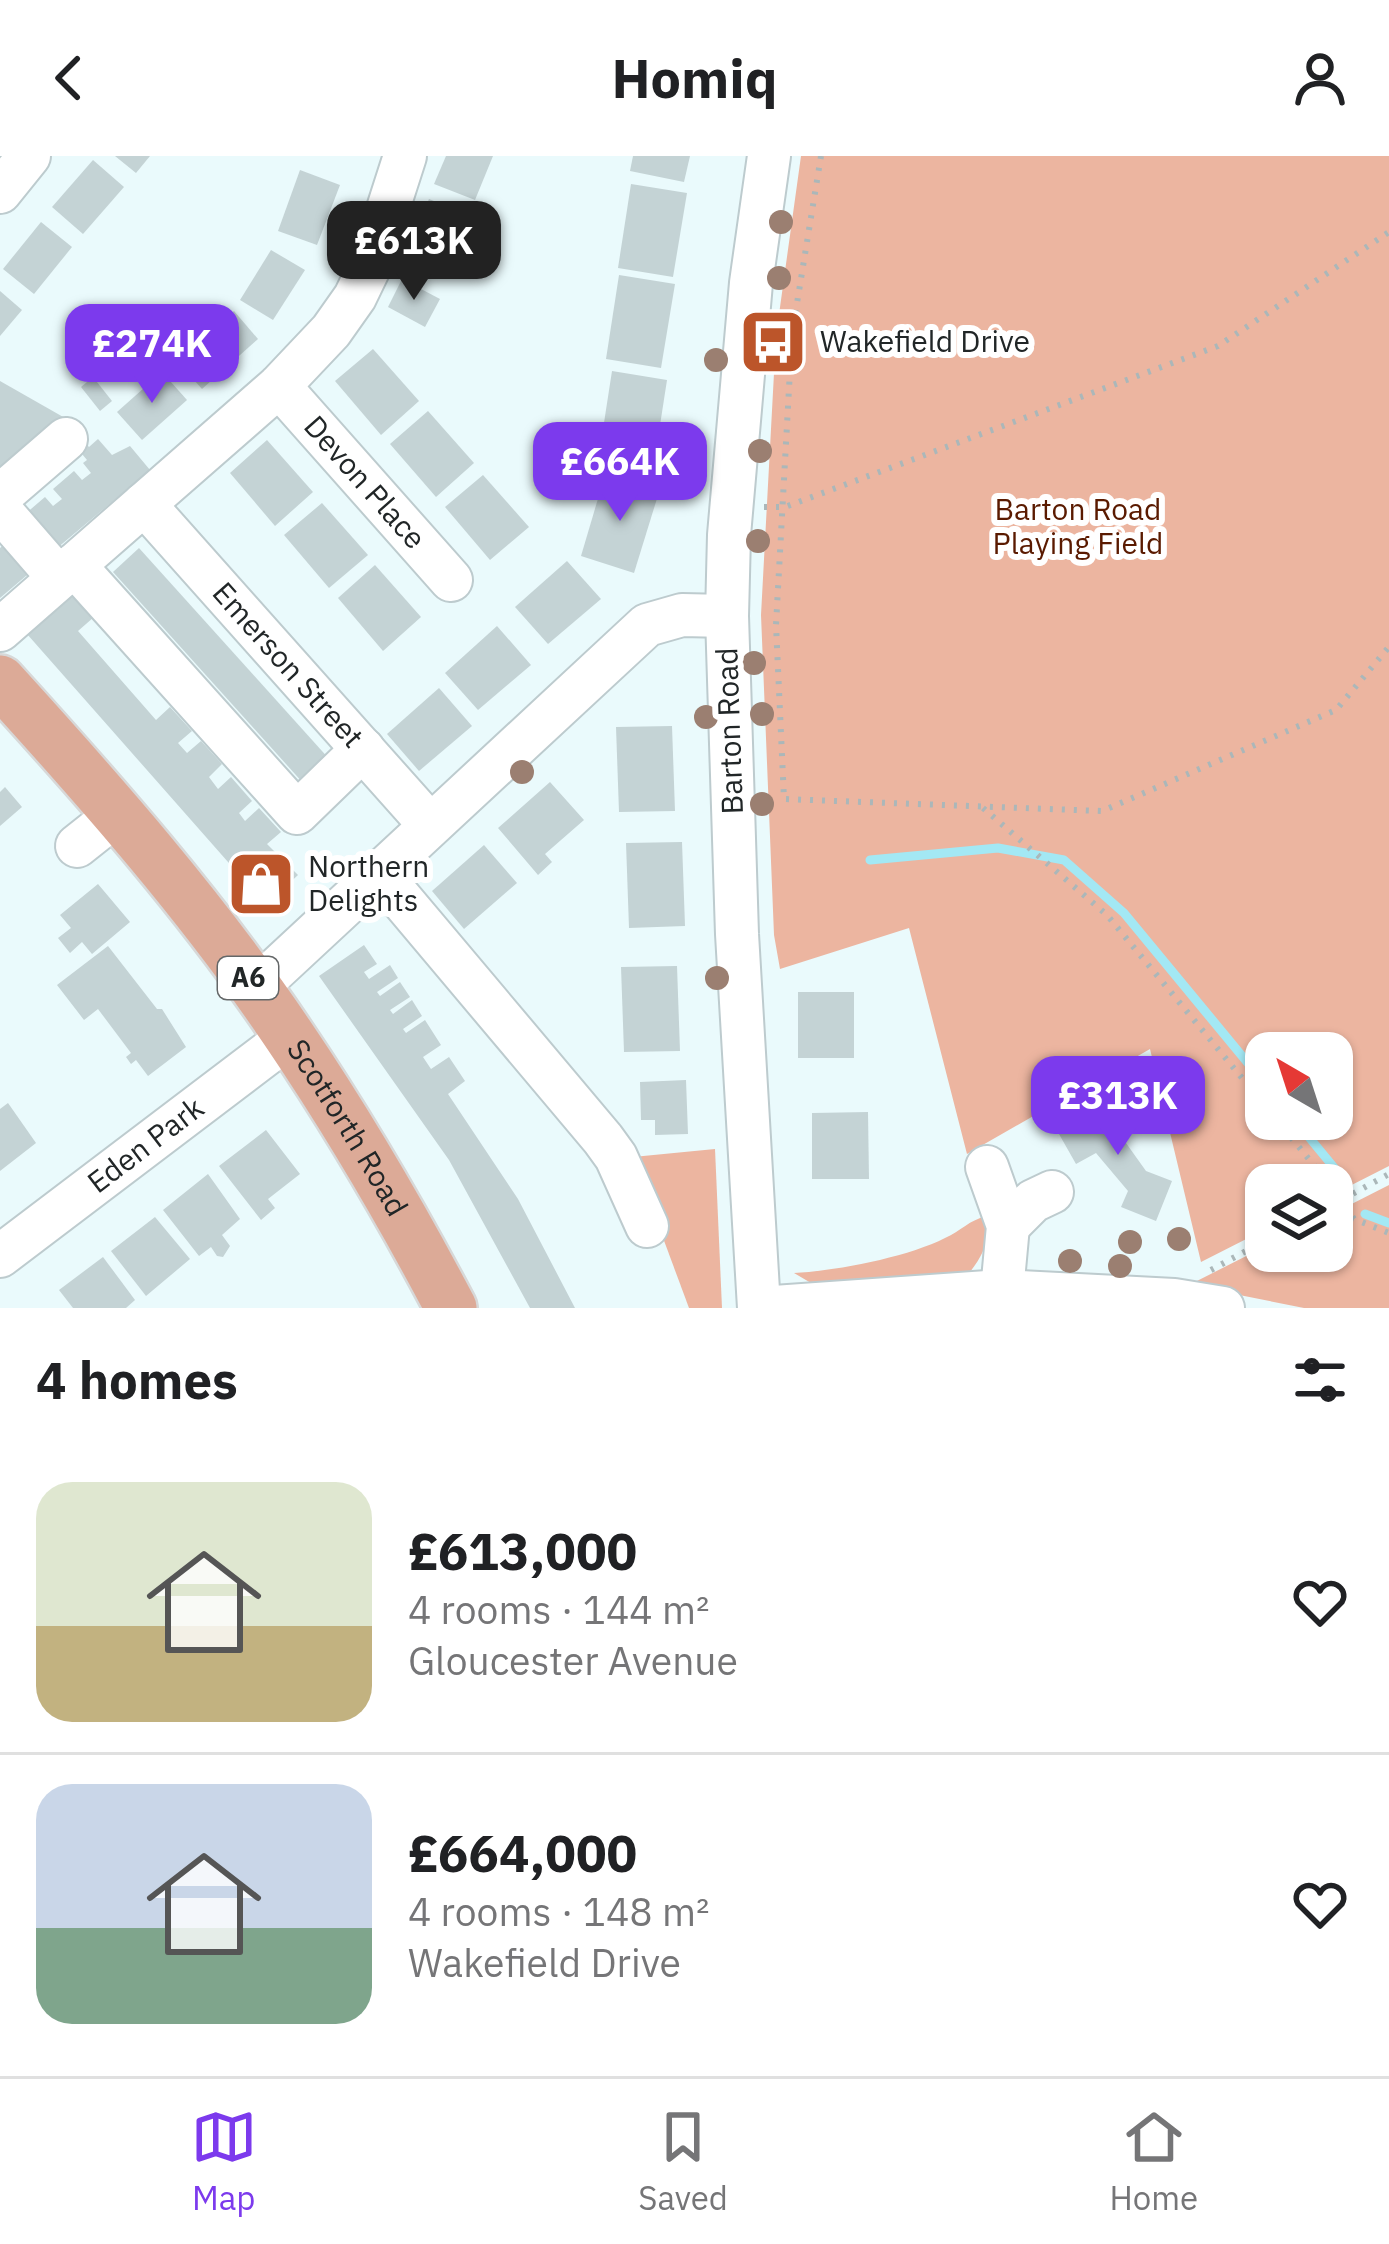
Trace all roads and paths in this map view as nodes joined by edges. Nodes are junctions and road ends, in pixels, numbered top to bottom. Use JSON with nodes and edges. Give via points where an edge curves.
{"nodes":[{"id":1,"x":29,"y":156,"type":"edge"},
{"id":2,"x":405,"y":156,"type":"edge"},
{"id":3,"x":769,"y":156,"type":"edge"},
{"id":4,"x":821,"y":156,"type":"edge"},
{"id":5,"x":0,"y":191,"type":"edge"},
{"id":6,"x":1389,"y":232,"type":"edge"},
{"id":7,"x":278,"y":386,"type":"junction"},
{"id":8,"x":66,"y":439,"type":"dead end"},
{"id":9,"x":0,"y":496,"type":"edge"},
{"id":10,"x":144,"y":504,"type":"junction"},
{"id":11,"x":784,"y":507,"type":"junction"},
{"id":12,"x":731,"y":508,"type":"junction"},
{"id":13,"x":0,"y":510,"type":"edge"},
{"id":14,"x":67,"y":571,"type":"junction"},
{"id":15,"x":451,"y":580,"type":"dead end"},
{"id":16,"x":727,"y":616,"type":"junction"},
{"id":17,"x":0,"y":630,"type":"edge"},
{"id":18,"x":1389,"y":647,"type":"edge"},
{"id":19,"x":0,"y":681,"type":"edge"},
{"id":20,"x":363,"y":748,"type":"junction"},
{"id":21,"x":980,"y":806,"type":"junction"},
{"id":22,"x":430,"y":825,"type":"junction"},
{"id":23,"x":380,"y":874,"type":"junction"},
{"id":24,"x":256,"y":988,"type":"junction"},
{"id":25,"x":290,"y":1036,"type":"junction"},
{"id":26,"x":1245,"y":1082,"type":"edge"},
{"id":27,"x":1293,"y":1140,"type":"edge"},
{"id":28,"x":1313,"y":1164,"type":"edge"},
{"id":29,"x":987,"y":1167,"type":"dead end"},
{"id":30,"x":1389,"y":1174,"type":"edge"},
{"id":31,"x":1052,"y":1192,"type":"dead end"},
{"id":32,"x":1353,"y":1194,"type":"edge"},
{"id":33,"x":1353,"y":1218,"type":"edge"},
{"id":34,"x":647,"y":1226,"type":"dead end"},
{"id":35,"x":1008,"y":1226,"type":"junction"},
{"id":36,"x":1389,"y":1233,"type":"edge"},
{"id":37,"x":0,"y":1256,"type":"edge"},
{"id":38,"x":1245,"y":1260,"type":"edge"},
{"id":39,"x":1214,"y":1290,"type":"edge"},
{"id":40,"x":1002,"y":1291,"type":"junction"},
{"id":41,"x":451,"y":1308,"type":"edge"},
{"id":42,"x":759,"y":1308,"type":"edge"}],
"edges":[{"from":1,"to":5,"type":"street"},
{"from":2,"to":7,"type":"street","via":[[355,297]]},
{"from":3,"to":12,"type":"street","name":"Barton Road"},
{"from":4,"to":11,"type":"path","via":[[792,334]]},
{"from":6,"to":11,"type":"path","via":[[1218,346]]},
{"from":7,"to":10,"type":"street"},
{"from":7,"to":15,"type":"street","name":"Devon Place"},
{"from":8,"to":9,"type":"street"},
{"from":10,"to":14,"type":"street"},
{"from":10,"to":20,"type":"street","name":"Emerson Street"},
{"from":11,"to":12,"type":"path"},
{"from":11,"to":21,"type":"path","via":[[776,625],[784,799]]},
{"from":12,"to":16,"type":"street","name":"Barton Road"},
{"from":13,"to":14,"type":"street"},
{"from":14,"to":17,"type":"street"},
{"from":14,"to":20,"type":"street","via":[[297,813]]},
{"from":16,"to":22,"type":"street","via":[[682,615],[647,625]]},
{"from":16,"to":42,"type":"street","name":"Barton Road"},
{"from":18,"to":21,"type":"path","via":[[1336,710],[1102,811]]},
{"from":19,"to":24,"type":"main road","name":"Scotforth Road","number":"A6","via":[[96,831]]},
{"from":20,"to":22,"type":"street","name":"Emerson Street"},
{"from":21,"to":26,"type":"path","via":[[1107,915]]},
{"from":22,"to":23,"type":"street"},
{"from":23,"to":24,"type":"street"},
{"from":23,"to":34,"type":"street","via":[[603,1139]]},
{"from":24,"to":25,"type":"main road","name":"Scotforth Road","number":"A6"},
{"from":25,"to":37,"type":"street","name":"Eden Park"},
{"from":25,"to":41,"type":"main road","name":"Scotforth Road","number":"A6"},
{"from":27,"to":28,"type":"path"},
{"from":29,"to":35,"type":"street"},
{"from":30,"to":32,"type":"path"},
{"from":31,"to":35,"type":"street"},
{"from":33,"to":36,"type":"path"},
{"from":35,"to":40,"type":"street"},
{"from":38,"to":39,"type":"path"},
{"from":39,"to":40,"type":"street","via":[[1174,1300]]},
{"from":40,"to":42,"type":"street"}]}
